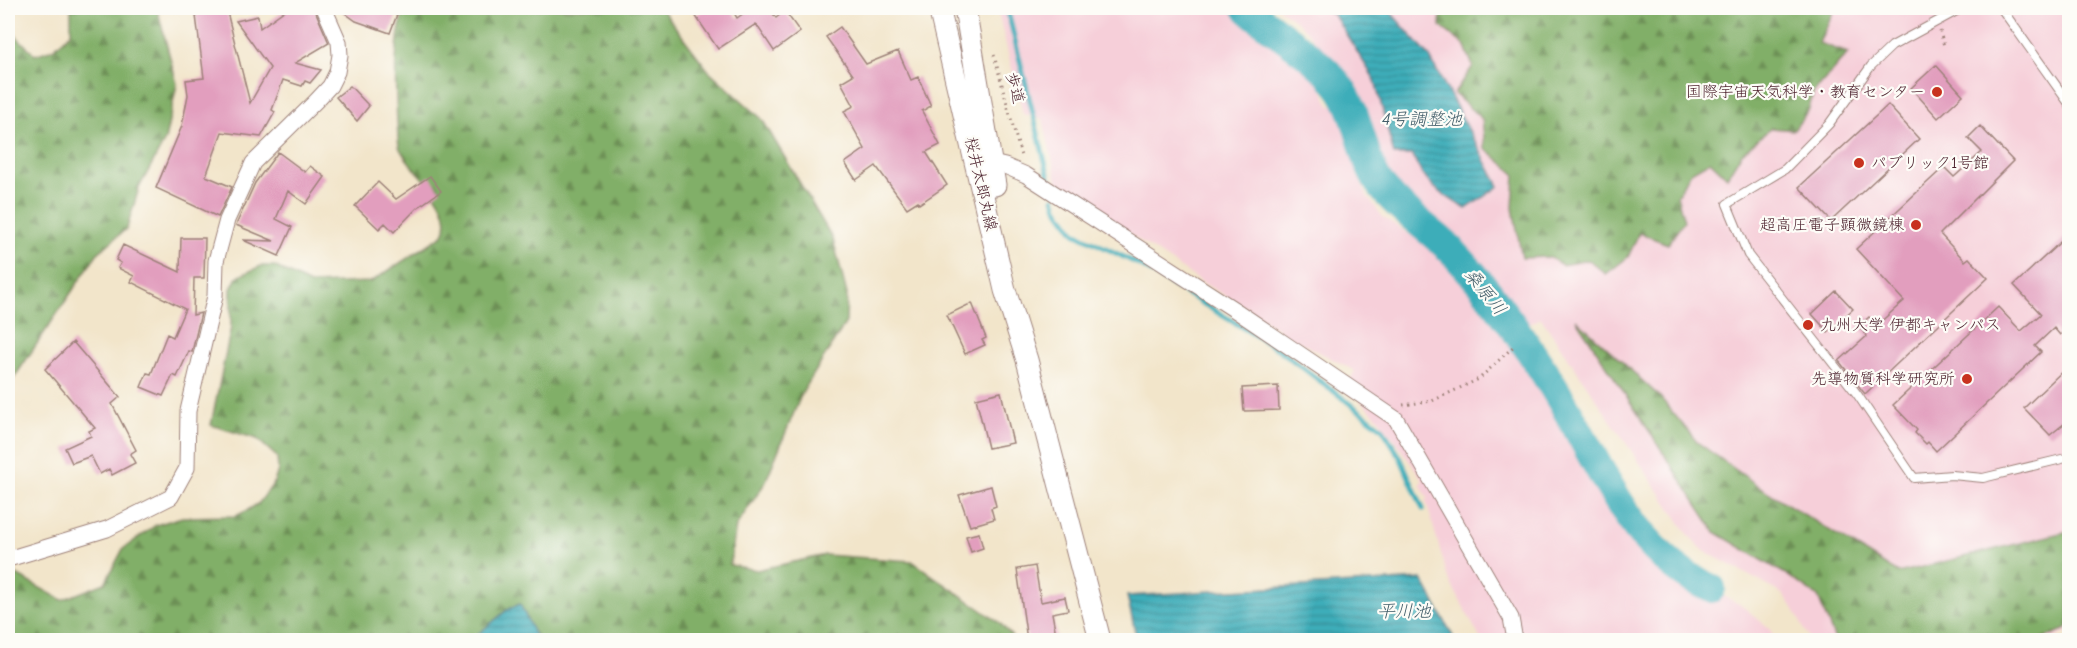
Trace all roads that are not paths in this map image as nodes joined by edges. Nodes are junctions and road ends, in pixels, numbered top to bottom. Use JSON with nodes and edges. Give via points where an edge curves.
{"nodes":[{"id":1,"x":324,"y":8,"type":"edge"},
{"id":2,"x":939,"y":8,"type":"edge"},
{"id":3,"x":965,"y":8,"type":"edge"},
{"id":4,"x":1962,"y":8,"type":"edge"},
{"id":5,"x":2001,"y":8,"type":"edge"},
{"id":6,"x":2070,"y":105,"type":"edge"},
{"id":7,"x":983,"y":161,"type":"junction"},
{"id":8,"x":2070,"y":457,"type":"edge"},
{"id":9,"x":8,"y":559,"type":"edge"},
{"id":10,"x":1100,"y":640,"type":"edge"},
{"id":11,"x":1515,"y":640,"type":"edge"}],
"edges":[{"from":1,"to":9,"type":"street","via":[[339,42],[337,72],[330,86],[253,163],[227,220],[216,261],[215,296],[188,411],[187,468],[171,497],[107,529]]},
{"from":2,"to":7,"type":"main road","name":"桜井太郎丸線"},
{"from":3,"to":7,"type":"main road","name":"桜井太郎丸線"},
{"from":4,"to":8,"type":"lane","via":[[1892,46],[1871,66],[1829,124],[1785,169],[1727,204],[1748,255],[1857,394],[1914,478],[1983,478]]},
{"from":5,"to":6,"type":"lane"},
{"from":7,"to":10,"type":"main road","name":"桜井太郎丸線","via":[[1005,290]]},
{"from":7,"to":11,"type":"street","via":[[1026,175],[1396,419],[1511,618]]}]}
